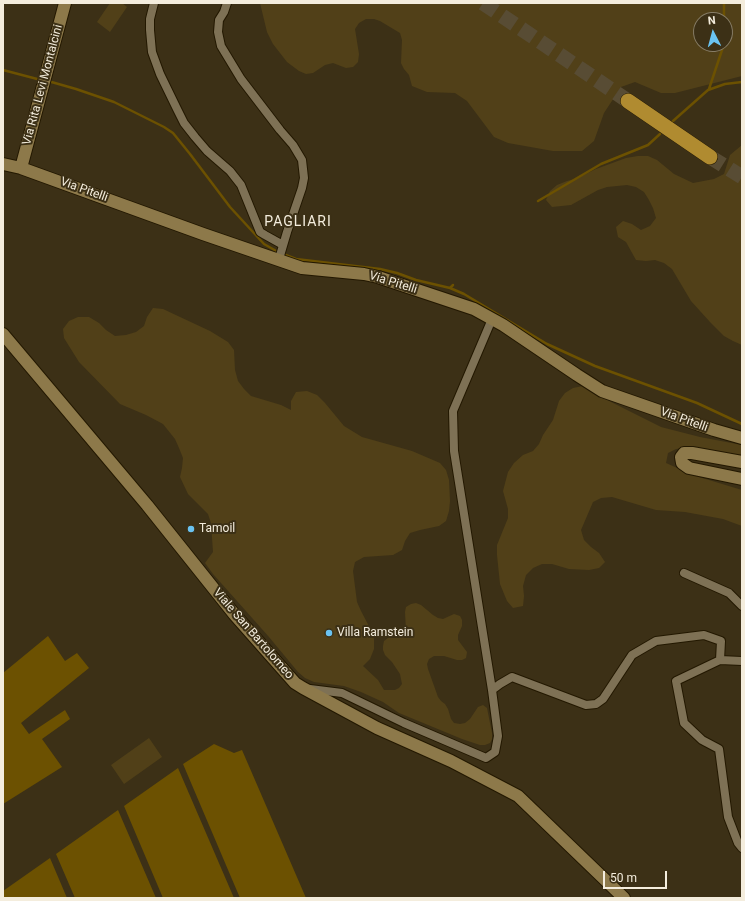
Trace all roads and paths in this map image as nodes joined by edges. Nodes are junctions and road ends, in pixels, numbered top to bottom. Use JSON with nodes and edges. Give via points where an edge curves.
{"nodes":[{"id":1,"x":65,"y":3,"type":"edge"},
{"id":2,"x":154,"y":3,"type":"edge"},
{"id":3,"x":228,"y":3,"type":"edge"},
{"id":4,"x":628,"y":101,"type":"tunnel mouth"},
{"id":5,"x":710,"y":157,"type":"tunnel mouth"},
{"id":6,"x":3,"y":164,"type":"edge"},
{"id":7,"x":21,"y":168,"type":"junction"},
{"id":8,"x":281,"y":253,"type":"junction"},
{"id":9,"x":492,"y":319,"type":"junction"},
{"id":10,"x":3,"y":334,"type":"edge"},
{"id":11,"x":742,"y":438,"type":"edge"},
{"id":12,"x":742,"y":462,"type":"edge"},
{"id":13,"x":742,"y":480,"type":"edge"},
{"id":14,"x":684,"y":573,"type":"dead end"},
{"id":15,"x":742,"y":606,"type":"edge"},
{"id":16,"x":720,"y":660,"type":"junction"},
{"id":17,"x":742,"y":661,"type":"edge"},
{"id":18,"x":303,"y":688,"type":"junction"},
{"id":19,"x":492,"y":690,"type":"junction"},
{"id":20,"x":742,"y":848,"type":"edge"},
{"id":21,"x":624,"y":898,"type":"edge"}],
"edges":[{"from":1,"to":7,"type":"main road","name":"Via Rita Levi Montalcini"},
{"from":2,"to":8,"type":"street","via":[[150,19],[152,52],[184,123],[241,185],[260,232]]},
{"from":3,"to":8,"type":"street","via":[[219,20],[221,46],[241,79],[302,160],[302,188]]},
{"from":4,"to":5,"type":"highway"},
{"from":6,"to":7,"type":"main road","name":"Via Pitelli"},
{"from":7,"to":8,"type":"main road","name":"Via Pitelli","via":[[203,234]]},
{"from":8,"to":9,"type":"main road","name":"Via Pitelli","via":[[302,268],[378,277],[474,309]]},
{"from":9,"to":11,"type":"main road","name":"Via Pitelli","via":[[602,391]]},
{"from":9,"to":19,"type":"street","via":[[454,411],[454,451]]},
{"from":10,"to":18,"type":"main road","name":"Viale San Bartolomeo","via":[[234,614],[295,683]]},
{"from":12,"to":13,"type":"main road","via":[[692,453],[684,453],[681,457],[682,463],[688,468]]},
{"from":14,"to":15,"type":"street","via":[[729,593]]},
{"from":16,"to":17,"type":"street"},
{"from":16,"to":19,"type":"street","via":[[721,641],[704,635],[656,641],[632,656],[603,699],[596,704],[586,705],[512,678]]},
{"from":16,"to":20,"type":"street","via":[[676,681],[684,723],[702,740],[719,749],[728,816]]},
{"from":18,"to":19,"type":"street","via":[[342,693],[486,758],[495,752],[498,736]]},
{"from":18,"to":21,"type":"main road","name":"Viale San Bartolomeo","via":[[377,728],[451,761],[518,796]]}]}
